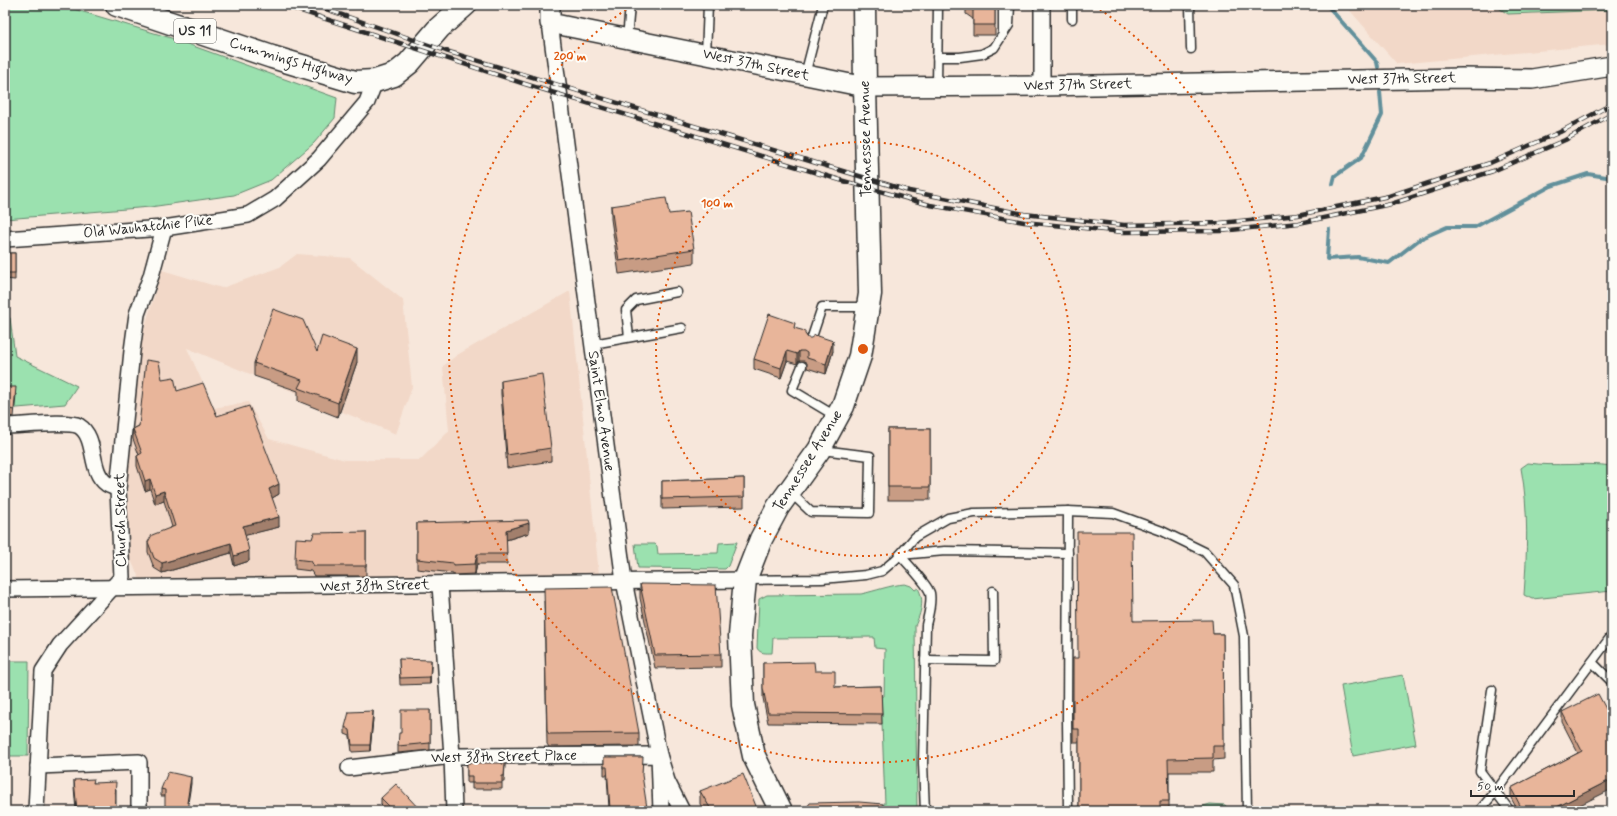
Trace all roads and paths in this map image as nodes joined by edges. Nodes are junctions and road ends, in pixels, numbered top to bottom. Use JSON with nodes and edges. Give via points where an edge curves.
{"nodes":[{"id":1,"x":117,"y":5,"type":"edge"},
{"id":2,"x":465,"y":5,"type":"edge"},
{"id":3,"x":630,"y":5,"type":"edge"},
{"id":4,"x":708,"y":5,"type":"edge"},
{"id":5,"x":823,"y":5,"type":"edge"},
{"id":6,"x":864,"y":5,"type":"edge"},
{"id":7,"x":938,"y":5,"type":"edge"},
{"id":8,"x":1003,"y":5,"type":"edge"},
{"id":9,"x":1010,"y":5,"type":"edge"},
{"id":10,"x":1042,"y":5,"type":"edge"},
{"id":11,"x":1072,"y":5,"type":"edge"},
{"id":12,"x":1190,"y":5,"type":"edge"},
{"id":13,"x":550,"y":14,"type":"edge"},
{"id":14,"x":1072,"y":19,"type":"dead end"},
{"id":15,"x":1003,"y":35,"type":"junction"},
{"id":16,"x":627,"y":39,"type":"junction"},
{"id":17,"x":1191,"y":49,"type":"dead end"},
{"id":18,"x":706,"y":55,"type":"junction"},
{"id":19,"x":937,"y":58,"type":"junction"},
{"id":20,"x":1612,"y":66,"type":"edge"},
{"id":21,"x":805,"y":75,"type":"junction"},
{"id":22,"x":374,"y":81,"type":"junction"},
{"id":23,"x":937,"y":86,"type":"junction"},
{"id":24,"x":1042,"y":86,"type":"junction"},
{"id":25,"x":864,"y":87,"type":"junction"},
{"id":26,"x":164,"y":228,"type":"junction"},
{"id":27,"x":5,"y":239,"type":"edge"},
{"id":28,"x":677,"y":292,"type":"dead end"},
{"id":29,"x":868,"y":308,"type":"junction"},
{"id":30,"x":682,"y":328,"type":"dead end"},
{"id":31,"x":629,"y":337,"type":"junction"},
{"id":32,"x":810,"y":343,"type":"edge"},
{"id":33,"x":592,"y":344,"type":"junction"},
{"id":34,"x":802,"y":366,"type":"dead end"},
{"id":35,"x":837,"y":417,"type":"junction"},
{"id":36,"x":5,"y":426,"type":"edge"},
{"id":37,"x":819,"y":450,"type":"junction"},
{"id":38,"x":118,"y":488,"type":"junction"},
{"id":39,"x":789,"y":492,"type":"junction"},
{"id":40,"x":1068,"y":511,"type":"junction"},
{"id":41,"x":1068,"y":553,"type":"junction"},
{"id":42,"x":900,"y":556,"type":"junction"},
{"id":43,"x":745,"y":580,"type":"junction"},
{"id":44,"x":624,"y":581,"type":"junction"},
{"id":45,"x":440,"y":585,"type":"junction"},
{"id":46,"x":5,"y":589,"type":"edge"},
{"id":47,"x":110,"y":589,"type":"junction"},
{"id":48,"x":993,"y":592,"type":"dead end"},
{"id":49,"x":1612,"y":635,"type":"edge"},
{"id":50,"x":925,"y":660,"type":"junction"},
{"id":51,"x":1592,"y":662,"type":"junction"},
{"id":52,"x":1612,"y":682,"type":"edge"},
{"id":53,"x":1492,"y":690,"type":"dead end"},
{"id":54,"x":659,"y":755,"type":"junction"},
{"id":55,"x":452,"y":756,"type":"junction"},
{"id":56,"x":38,"y":766,"type":"junction"},
{"id":57,"x":349,"y":768,"type":"dead end"},
{"id":58,"x":1496,"y":792,"type":"junction"},
{"id":59,"x":36,"y":811,"type":"edge"},
{"id":60,"x":139,"y":811,"type":"edge"},
{"id":61,"x":454,"y":811,"type":"edge"},
{"id":62,"x":661,"y":811,"type":"edge"},
{"id":63,"x":682,"y":811,"type":"edge"},
{"id":64,"x":781,"y":811,"type":"edge"},
{"id":65,"x":925,"y":811,"type":"edge"},
{"id":66,"x":1068,"y":811,"type":"edge"},
{"id":67,"x":1247,"y":811,"type":"edge"},
{"id":68,"x":1479,"y":811,"type":"edge"},
{"id":69,"x":1510,"y":811,"type":"edge"}],
"edges":[{"from":1,"to":22,"type":"main road","name":"Cummings Highway","number":"US 11","via":[[355,82]]},
{"from":2,"to":22,"type":"main road","name":"Cummings Highway","number":"US 11","via":[[439,28],[409,63],[394,75]]},
{"from":3,"to":16,"type":"lane"},
{"from":4,"to":18,"type":"lane"},
{"from":5,"to":21,"type":"lane"},
{"from":6,"to":25,"type":"main road","name":"Tennessee Avenue"},
{"from":7,"to":19,"type":"lane"},
{"from":8,"to":15,"type":"lane"},
{"from":9,"to":15,"type":"lane","via":[[1009,25]]},
{"from":10,"to":24,"type":"street"},
{"from":11,"to":14,"type":"lane"},
{"from":12,"to":17,"type":"lane"},
{"from":13,"to":16,"type":"street","name":"West 37th Street"},
{"from":13,"to":33,"type":"street","name":"Saint Elmo Avenue"},
{"from":15,"to":19,"type":"lane","via":[[994,48],[982,54]]},
{"from":16,"to":18,"type":"street","name":"West 37th Street"},
{"from":18,"to":21,"type":"street","name":"West 37th Street"},
{"from":19,"to":23,"type":"lane"},
{"from":20,"to":24,"type":"street","name":"West 37th Street","via":[[1532,79],[1454,78]]},
{"from":21,"to":25,"type":"street","name":"West 37th Street"},
{"from":22,"to":26,"type":"street","name":"Old Wauhatchie Pike","via":[[367,102],[319,159],[275,199],[248,215]]},
{"from":23,"to":24,"type":"street","name":"West 37th Street"},
{"from":23,"to":25,"type":"street","name":"West 37th Street"},
{"from":25,"to":29,"type":"main road","name":"Tennessee Avenue","via":[[870,294]]},
{"from":26,"to":27,"type":"street","name":"Old Wauhatchie Pike"},
{"from":26,"to":38,"type":"street","name":"Church Street","via":[[137,314]]},
{"from":28,"to":31,"type":"lane","via":[[636,300],[631,304],[626,310]]},
{"from":29,"to":32,"type":"lane","via":[[822,307]]},
{"from":29,"to":35,"type":"main road","name":"Tennessee Avenue","via":[[860,356],[844,406]]},
{"from":30,"to":31,"type":"lane"},
{"from":31,"to":33,"type":"lane"},
{"from":33,"to":44,"type":"street","name":"Saint Elmo Avenue"},
{"from":34,"to":35,"type":"lane","via":[[792,390]]},
{"from":35,"to":37,"type":"main road","name":"Tennessee Avenue"},
{"from":36,"to":38,"type":"street","via":[[79,426],[87,434],[98,474],[106,483]]},
{"from":37,"to":39,"type":"main road","name":"Tennessee Avenue"},
{"from":37,"to":39,"type":"lane","via":[[870,456],[869,513],[811,512]]},
{"from":38,"to":47,"type":"street","name":"Church Street","via":[[122,577]]},
{"from":39,"to":43,"type":"main road","name":"Tennessee Avenue","via":[[761,539]]},
{"from":40,"to":41,"type":"lane"},
{"from":40,"to":42,"type":"lane","via":[[974,514],[948,518],[915,537]]},
{"from":40,"to":67,"type":"lane","via":[[1113,513],[1162,531],[1205,552],[1234,585],[1244,636]]},
{"from":41,"to":42,"type":"lane","via":[[945,551]]},
{"from":41,"to":66,"type":"lane"},
{"from":42,"to":43,"type":"lane","via":[[882,571],[866,575],[822,579]]},
{"from":42,"to":50,"type":"lane","via":[[930,593]]},
{"from":43,"to":44,"type":"street","name":"West 38th Street"},
{"from":43,"to":64,"type":"main road","name":"Tennessee Avenue","via":[[740,636],[743,705],[754,756]]},
{"from":44,"to":45,"type":"street","name":"West 38th Street"},
{"from":44,"to":54,"type":"street","name":"Saint Elmo Avenue"},
{"from":45,"to":47,"type":"street","name":"West 38th Street"},
{"from":45,"to":55,"type":"street"},
{"from":46,"to":47,"type":"street","name":"West 38th Street"},
{"from":47,"to":56,"type":"street","name":"Church Street","via":[[60,645],[43,671]]},
{"from":48,"to":50,"type":"lane","via":[[994,661]]},
{"from":49,"to":51,"type":"lane"},
{"from":50,"to":65,"type":"lane"},
{"from":51,"to":52,"type":"lane"},
{"from":51,"to":58,"type":"lane"},
{"from":53,"to":58,"type":"lane","via":[[1480,771]]},
{"from":54,"to":55,"type":"street","name":"West 38th Street Place"},
{"from":54,"to":62,"type":"street"},
{"from":54,"to":63,"type":"street","name":"Saint Elmo Avenue","via":[[667,781]]},
{"from":55,"to":57,"type":"street","name":"West 38th Street Place"},
{"from":55,"to":61,"type":"street"},
{"from":56,"to":59,"type":"street","name":"Church Street"},
{"from":56,"to":60,"type":"street","via":[[139,762]]},
{"from":58,"to":68,"type":"lane"},
{"from":58,"to":69,"type":"lane"}]}
